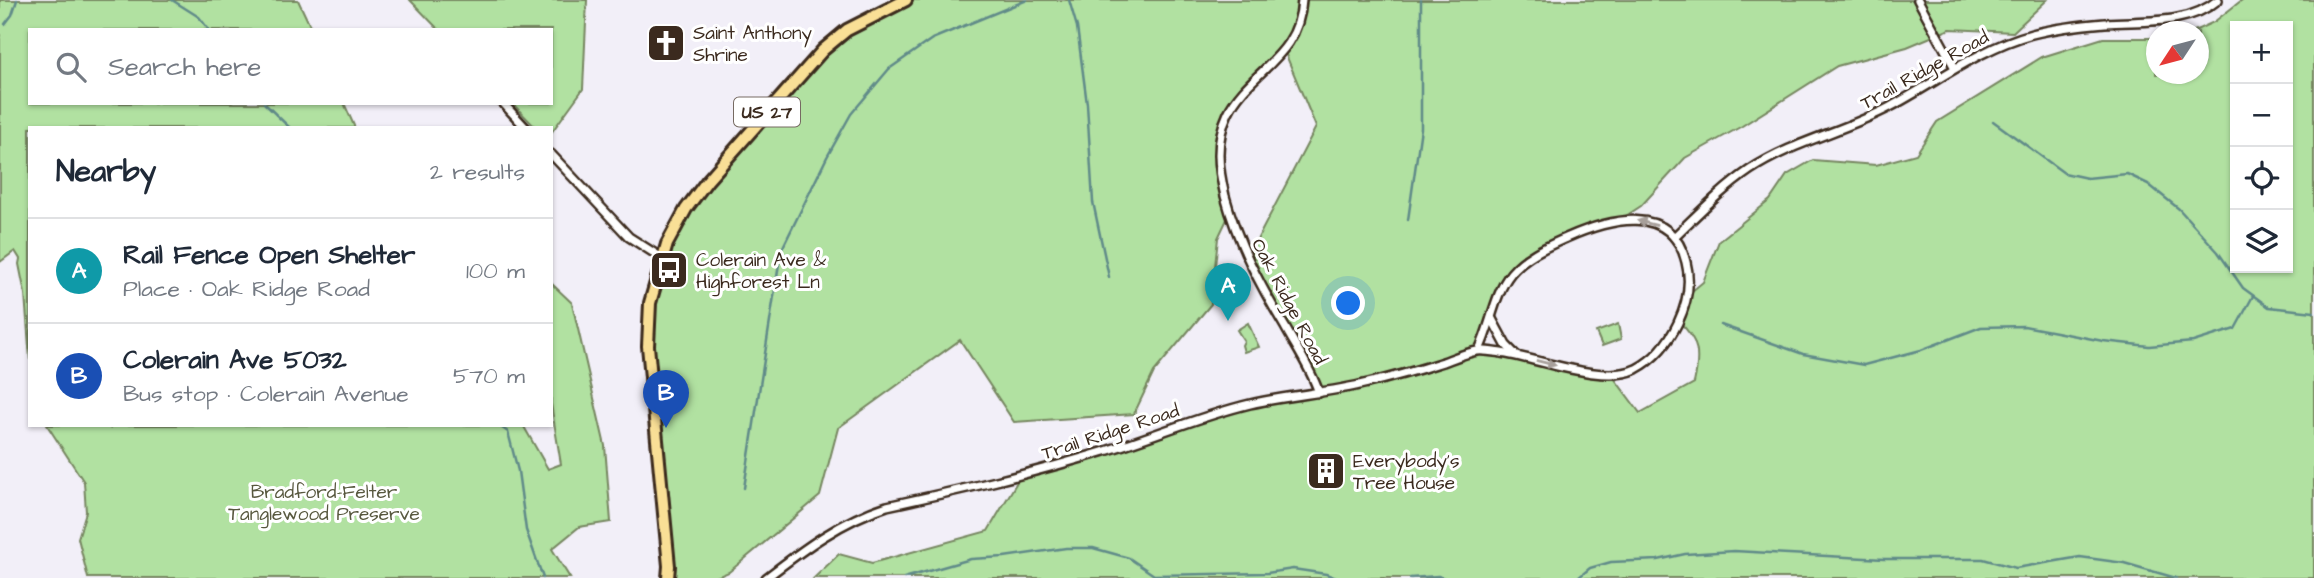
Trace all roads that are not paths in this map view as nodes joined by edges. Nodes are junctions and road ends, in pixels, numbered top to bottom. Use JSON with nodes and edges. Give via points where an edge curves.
{"nodes":[{"id":1,"x":906,"y":0,"type":"edge"},
{"id":2,"x":1302,"y":0,"type":"edge"},
{"id":3,"x":1918,"y":0,"type":"edge"},
{"id":4,"x":2218,"y":0,"type":"edge"},
{"id":5,"x":1955,"y":68,"type":"junction"},
{"id":6,"x":505,"y":105,"type":"edge"},
{"id":7,"x":524,"y":126,"type":"edge"},
{"id":8,"x":553,"y":157,"type":"edge"},
{"id":9,"x":1674,"y":237,"type":"junction"},
{"id":10,"x":662,"y":258,"type":"junction"},
{"id":11,"x":1492,"y":319,"type":"junction"},
{"id":12,"x":1479,"y":350,"type":"junction"},
{"id":13,"x":1516,"y":355,"type":"junction"},
{"id":14,"x":1319,"y":393,"type":"junction"},
{"id":15,"x":669,"y":566,"type":"junction"},
{"id":16,"x":668,"y":578,"type":"edge"},
{"id":17,"x":674,"y":578,"type":"edge"},
{"id":18,"x":766,"y":578,"type":"edge"}],
"edges":[{"from":1,"to":10,"type":"main road","number":"US 27","via":[[835,38],[804,69],[686,209]]},
{"from":2,"to":14,"type":"street","name":"Oak Ridge Road","via":[[1284,49],[1229,112],[1218,153],[1230,213],[1247,259]]},
{"from":3,"to":5,"type":"street"},
{"from":4,"to":5,"type":"street","name":"Trail Ridge Road","via":[[2177,18],[2030,34]]},
{"from":5,"to":9,"type":"street","name":"Trail Ridge Road","via":[[1874,116],[1750,170]]},
{"from":6,"to":7,"type":"street"},
{"from":8,"to":10,"type":"street","via":[[629,237]]},
{"from":9,"to":11,"type":"street","one_way":true,"via":[[1655,224],[1633,219],[1588,228],[1529,257],[1512,272],[1503,284]]},
{"from":13,"to":9,"type":"street","name":"Trail Ridge Road","one_way":true,"via":[[1600,373],[1623,373],[1641,365],[1671,335],[1683,311],[1687,262]]},
{"from":10,"to":15,"type":"main road","number":"US 27","via":[[650,303],[648,346]]},
{"from":11,"to":12,"type":"street"},
{"from":11,"to":13,"type":"street"},
{"from":12,"to":13,"type":"street","name":"Trail Ridge Road"},
{"from":12,"to":14,"type":"street","name":"Trail Ridge Road","via":[[1394,377]]},
{"from":14,"to":18,"type":"street","name":"Trail Ridge Road","via":[[1240,407],[1103,452],[866,513],[826,533]]},
{"from":15,"to":16,"type":"main road","number":"US 27"},
{"from":15,"to":17,"type":"main road","number":"US 27"}]}
